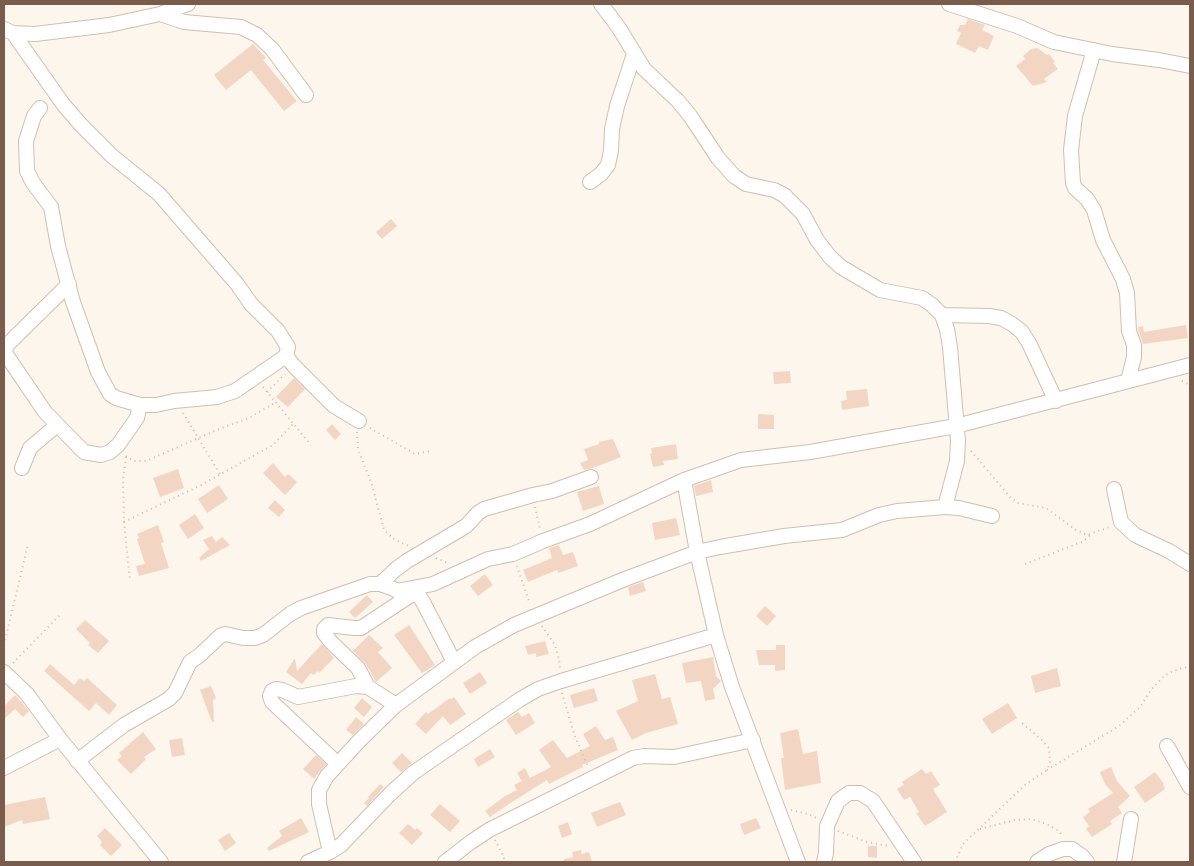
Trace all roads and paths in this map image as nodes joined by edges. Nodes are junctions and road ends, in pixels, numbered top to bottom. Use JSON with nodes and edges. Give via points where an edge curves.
{"nodes":[{"id":1,"x":188,"y":4,"type":"edge"},
{"id":2,"x":601,"y":4,"type":"edge"},
{"id":3,"x":950,"y":4,"type":"edge"},
{"id":4,"x":160,"y":14,"type":"junction"},
{"id":5,"x":9,"y":31,"type":"edge"},
{"id":6,"x":1094,"y":50,"type":"junction"},
{"id":7,"x":634,"y":54,"type":"junction"},
{"id":8,"x":1190,"y":66,"type":"edge"},
{"id":9,"x":306,"y":95,"type":"dead end"},
{"id":10,"x":40,"y":108,"type":"dead end"},
{"id":11,"x":590,"y":182,"type":"dead end"},
{"id":12,"x":69,"y":284,"type":"junction"},
{"id":13,"x":942,"y":315,"type":"junction"},
{"id":14,"x":290,"y":361,"type":"junction"},
{"id":15,"x":1190,"y":364,"type":"edge"},
{"id":16,"x":253,"y":377,"type":"junction"},
{"id":17,"x":1128,"y":382,"type":"junction"},
{"id":18,"x":267,"y":392,"type":"junction"},
{"id":19,"x":174,"y":401,"type":"junction"},
{"id":20,"x":1056,"y":401,"type":"junction"},
{"id":21,"x":276,"y":402,"type":"junction"},
{"id":22,"x":140,"y":405,"type":"junction"},
{"id":23,"x":359,"y":421,"type":"junction"},
{"id":24,"x":293,"y":424,"type":"junction"},
{"id":25,"x":57,"y":425,"type":"junction"},
{"id":26,"x":957,"y":432,"type":"junction"},
{"id":27,"x":198,"y":439,"type":"junction"},
{"id":28,"x":311,"y":445,"type":"dead end"},
{"id":29,"x":122,"y":450,"type":"junction"},
{"id":30,"x":430,"y":451,"type":"dead end"},
{"id":31,"x":22,"y":468,"type":"dead end"},
{"id":32,"x":220,"y":474,"type":"junction"},
{"id":33,"x":591,"y":476,"type":"dead end"},
{"id":34,"x":684,"y":480,"type":"junction"},
{"id":35,"x":1114,"y":489,"type":"dead end"},
{"id":36,"x":533,"y":495,"type":"junction"},
{"id":37,"x":944,"y":507,"type":"junction"},
{"id":38,"x":992,"y":516,"type":"dead end"},
{"id":39,"x":124,"y":522,"type":"junction"},
{"id":40,"x":1121,"y":522,"type":"junction"},
{"id":41,"x":1090,"y":534,"type":"junction"},
{"id":42,"x":542,"y":541,"type":"junction"},
{"id":43,"x":28,"y":544,"type":"dead end"},
{"id":44,"x":697,"y":552,"type":"junction"},
{"id":45,"x":422,"y":553,"type":"junction"},
{"id":46,"x":513,"y":554,"type":"junction"},
{"id":47,"x":1024,"y":564,"type":"dead end"},
{"id":48,"x":1190,"y":564,"type":"edge"},
{"id":49,"x":465,"y":569,"type":"junction"},
{"id":50,"x":130,"y":581,"type":"dead end"},
{"id":51,"x":380,"y":584,"type":"junction"},
{"id":52,"x":397,"y":590,"type":"junction"},
{"id":53,"x":411,"y":595,"type":"junction"},
{"id":54,"x":60,"y":615,"type":"dead end"},
{"id":55,"x":535,"y":617,"type":"junction"},
{"id":56,"x":716,"y":635,"type":"junction"},
{"id":57,"x":4,"y":645,"type":"edge"},
{"id":58,"x":454,"y":662,"type":"junction"},
{"id":59,"x":1190,"y":666,"type":"edge"},
{"id":60,"x":5,"y":673,"type":"edge"},
{"id":61,"x":561,"y":681,"type":"junction"},
{"id":62,"x":368,"y":687,"type":"junction"},
{"id":63,"x":396,"y":705,"type":"junction"},
{"id":64,"x":1022,"y":723,"type":"dead end"},
{"id":65,"x":60,"y":739,"type":"junction"},
{"id":66,"x":753,"y":740,"type":"junction"},
{"id":67,"x":1167,"y":746,"type":"dead end"},
{"id":68,"x":77,"y":761,"type":"junction"},
{"id":69,"x":338,"y":764,"type":"junction"},
{"id":70,"x":4,"y":768,"type":"edge"},
{"id":71,"x":1047,"y":770,"type":"junction"},
{"id":72,"x":592,"y":778,"type":"junction"},
{"id":73,"x":1190,"y":787,"type":"edge"},
{"id":74,"x":779,"y":808,"type":"junction"},
{"id":75,"x":1130,"y":819,"type":"dead end"},
{"id":76,"x":827,"y":826,"type":"junction"},
{"id":77,"x":979,"y":829,"type":"junction"},
{"id":78,"x":489,"y":830,"type":"junction"},
{"id":79,"x":904,"y":847,"type":"junction"},
{"id":80,"x":1072,"y":849,"type":"junction"},
{"id":81,"x":319,"y":859,"type":"edge"},
{"id":82,"x":161,"y":862,"type":"edge"},
{"id":83,"x":445,"y":862,"type":"edge"},
{"id":84,"x":506,"y":862,"type":"edge"},
{"id":85,"x":798,"y":862,"type":"edge"},
{"id":86,"x":824,"y":862,"type":"edge"},
{"id":87,"x":914,"y":862,"type":"edge"},
{"id":88,"x":955,"y":862,"type":"edge"},
{"id":89,"x":1037,"y":862,"type":"edge"},
{"id":90,"x":1087,"y":862,"type":"edge"},
{"id":91,"x":1124,"y":862,"type":"edge"}],
"edges":[{"from":1,"to":4,"type":"street"},
{"from":2,"to":7,"type":"street"},
{"from":3,"to":6,"type":"street","via":[[1054,42]]},
{"from":4,"to":5,"type":"street","via":[[100,27],[36,34]]},
{"from":4,"to":9,"type":"street","via":[[184,22],[241,27],[257,35],[272,49]]},
{"from":5,"to":14,"type":"street","via":[[81,125],[112,156],[159,194],[251,304],[278,331],[288,347]]},
{"from":6,"to":8,"type":"street"},
{"from":6,"to":17,"type":"street","via":[[1075,116],[1072,177],[1075,188],[1094,210],[1123,279],[1129,331],[1134,345]]},
{"from":7,"to":11,"type":"street","via":[[617,106],[608,165]]},
{"from":7,"to":13,"type":"street","via":[[644,69],[678,101],[734,176],[746,184],[784,195],[803,214],[817,240],[841,267],[880,290],[922,298]]},
{"from":10,"to":12,"type":"street","via":[[34,116],[26,142],[27,171],[50,207]]},
{"from":12,"to":22,"type":"street","via":[[90,353],[110,394]]},
{"from":12,"to":25,"type":"street","via":[[6,346],[5,353]]},
{"from":13,"to":20,"type":"street","via":[[989,316],[1012,324],[1029,343]]},
{"from":13,"to":26,"type":"street","via":[[947,329]]},
{"from":14,"to":16,"type":"street"},
{"from":14,"to":18,"type":"path"},
{"from":14,"to":23,"type":"street","via":[[334,406]]},
{"from":15,"to":17,"type":"street"},
{"from":16,"to":18,"type":"path"},
{"from":16,"to":19,"type":"street","via":[[234,391],[217,397]]},
{"from":17,"to":20,"type":"street"},
{"from":18,"to":21,"type":"path"},
{"from":19,"to":22,"type":"street"},
{"from":19,"to":27,"type":"path"},
{"from":20,"to":26,"type":"street"},
{"from":21,"to":24,"type":"path"},
{"from":21,"to":27,"type":"path","via":[[249,418]]},
{"from":22,"to":29,"type":"street","via":[[138,418]]},
{"from":23,"to":30,"type":"path","via":[[410,452]]},
{"from":23,"to":45,"type":"path","via":[[358,449],[384,530],[395,540]]},
{"from":24,"to":28,"type":"path"},
{"from":24,"to":32,"type":"path","via":[[272,445]]},
{"from":25,"to":29,"type":"street","via":[[84,452],[101,455]]},
{"from":25,"to":31,"type":"street","via":[[30,448]]},
{"from":26,"to":34,"type":"street","via":[[741,460]]},
{"from":26,"to":37,"type":"street","via":[[957,461]]},
{"from":26,"to":41,"type":"path","via":[[1010,497],[1018,503],[1046,508],[1076,530]]},
{"from":27,"to":29,"type":"path","via":[[146,461],[134,461]]},
{"from":27,"to":32,"type":"path"},
{"from":29,"to":39,"type":"path"},
{"from":32,"to":39,"type":"path"},
{"from":33,"to":36,"type":"street"},
{"from":34,"to":42,"type":"street","via":[[590,524]]},
{"from":34,"to":44,"type":"street"},
{"from":35,"to":40,"type":"street"},
{"from":36,"to":42,"type":"path"},
{"from":36,"to":45,"type":"street","via":[[484,509],[462,529]]},
{"from":37,"to":38,"type":"street"},
{"from":37,"to":44,"type":"street","via":[[897,511],[842,530],[784,536]]},
{"from":39,"to":50,"type":"path"},
{"from":40,"to":41,"type":"path"},
{"from":40,"to":48,"type":"street","via":[[1135,535]]},
{"from":41,"to":47,"type":"path","via":[[1082,542]]},
{"from":42,"to":46,"type":"street"},
{"from":43,"to":57,"type":"path"},
{"from":44,"to":55,"type":"street"},
{"from":44,"to":56,"type":"street"},
{"from":45,"to":49,"type":"path"},
{"from":45,"to":51,"type":"street","via":[[396,569]]},
{"from":46,"to":49,"type":"street","via":[[488,559]]},
{"from":46,"to":55,"type":"path"},
{"from":49,"to":52,"type":"street","via":[[433,584]]},
{"from":51,"to":52,"type":"street"},
{"from":51,"to":68,"type":"street","via":[[370,584],[301,608],[255,638],[220,636],[190,662],[169,700],[124,725]]},
{"from":52,"to":53,"type":"street"},
{"from":53,"to":58,"type":"street","via":[[419,596],[423,602]]},
{"from":53,"to":62,"type":"street","via":[[362,628],[328,625],[324,629],[331,642],[358,668]]},
{"from":54,"to":60,"type":"path"},
{"from":55,"to":58,"type":"street","via":[[491,637]]},
{"from":55,"to":61,"type":"path","via":[[555,645]]},
{"from":56,"to":61,"type":"street"},
{"from":56,"to":66,"type":"street"},
{"from":58,"to":63,"type":"street"},
{"from":59,"to":71,"type":"path","via":[[1164,676],[1141,706],[1119,726]]},
{"from":60,"to":65,"type":"street","via":[[28,694]]},
{"from":61,"to":72,"type":"path","via":[[569,718]]},
{"from":61,"to":81,"type":"street","via":[[519,700],[413,773],[350,836]]},
{"from":62,"to":63,"type":"street"},
{"from":62,"to":69,"type":"street","via":[[356,686],[298,697],[276,689],[270,696],[272,702]]},
{"from":63,"to":69,"type":"street"},
{"from":64,"to":71,"type":"path","via":[[1048,748],[1050,763]]},
{"from":65,"to":68,"type":"street"},
{"from":65,"to":70,"type":"street"},
{"from":66,"to":72,"type":"street","via":[[674,757],[633,758]]},
{"from":66,"to":74,"type":"street"},
{"from":67,"to":73,"type":"street"},
{"from":68,"to":82,"type":"street"},
{"from":69,"to":81,"type":"street","via":[[319,790]]},
{"from":71,"to":77,"type":"path","via":[[1026,784]]},
{"from":72,"to":78,"type":"street"},
{"from":74,"to":76,"type":"path","via":[[808,814]]},
{"from":74,"to":85,"type":"street"},
{"from":75,"to":91,"type":"street"},
{"from":76,"to":79,"type":"path","via":[[867,842]]},
{"from":76,"to":79,"type":"street","via":[[838,801],[849,793],[860,793],[873,802]]},
{"from":76,"to":86,"type":"street"},
{"from":77,"to":80,"type":"path","via":[[1031,819],[1059,831]]},
{"from":77,"to":88,"type":"path","via":[[963,844]]},
{"from":78,"to":83,"type":"street"},
{"from":78,"to":84,"type":"path"},
{"from":79,"to":87,"type":"street"},
{"from":80,"to":89,"type":"street","via":[[1063,848]]},
{"from":80,"to":90,"type":"street"}]}
